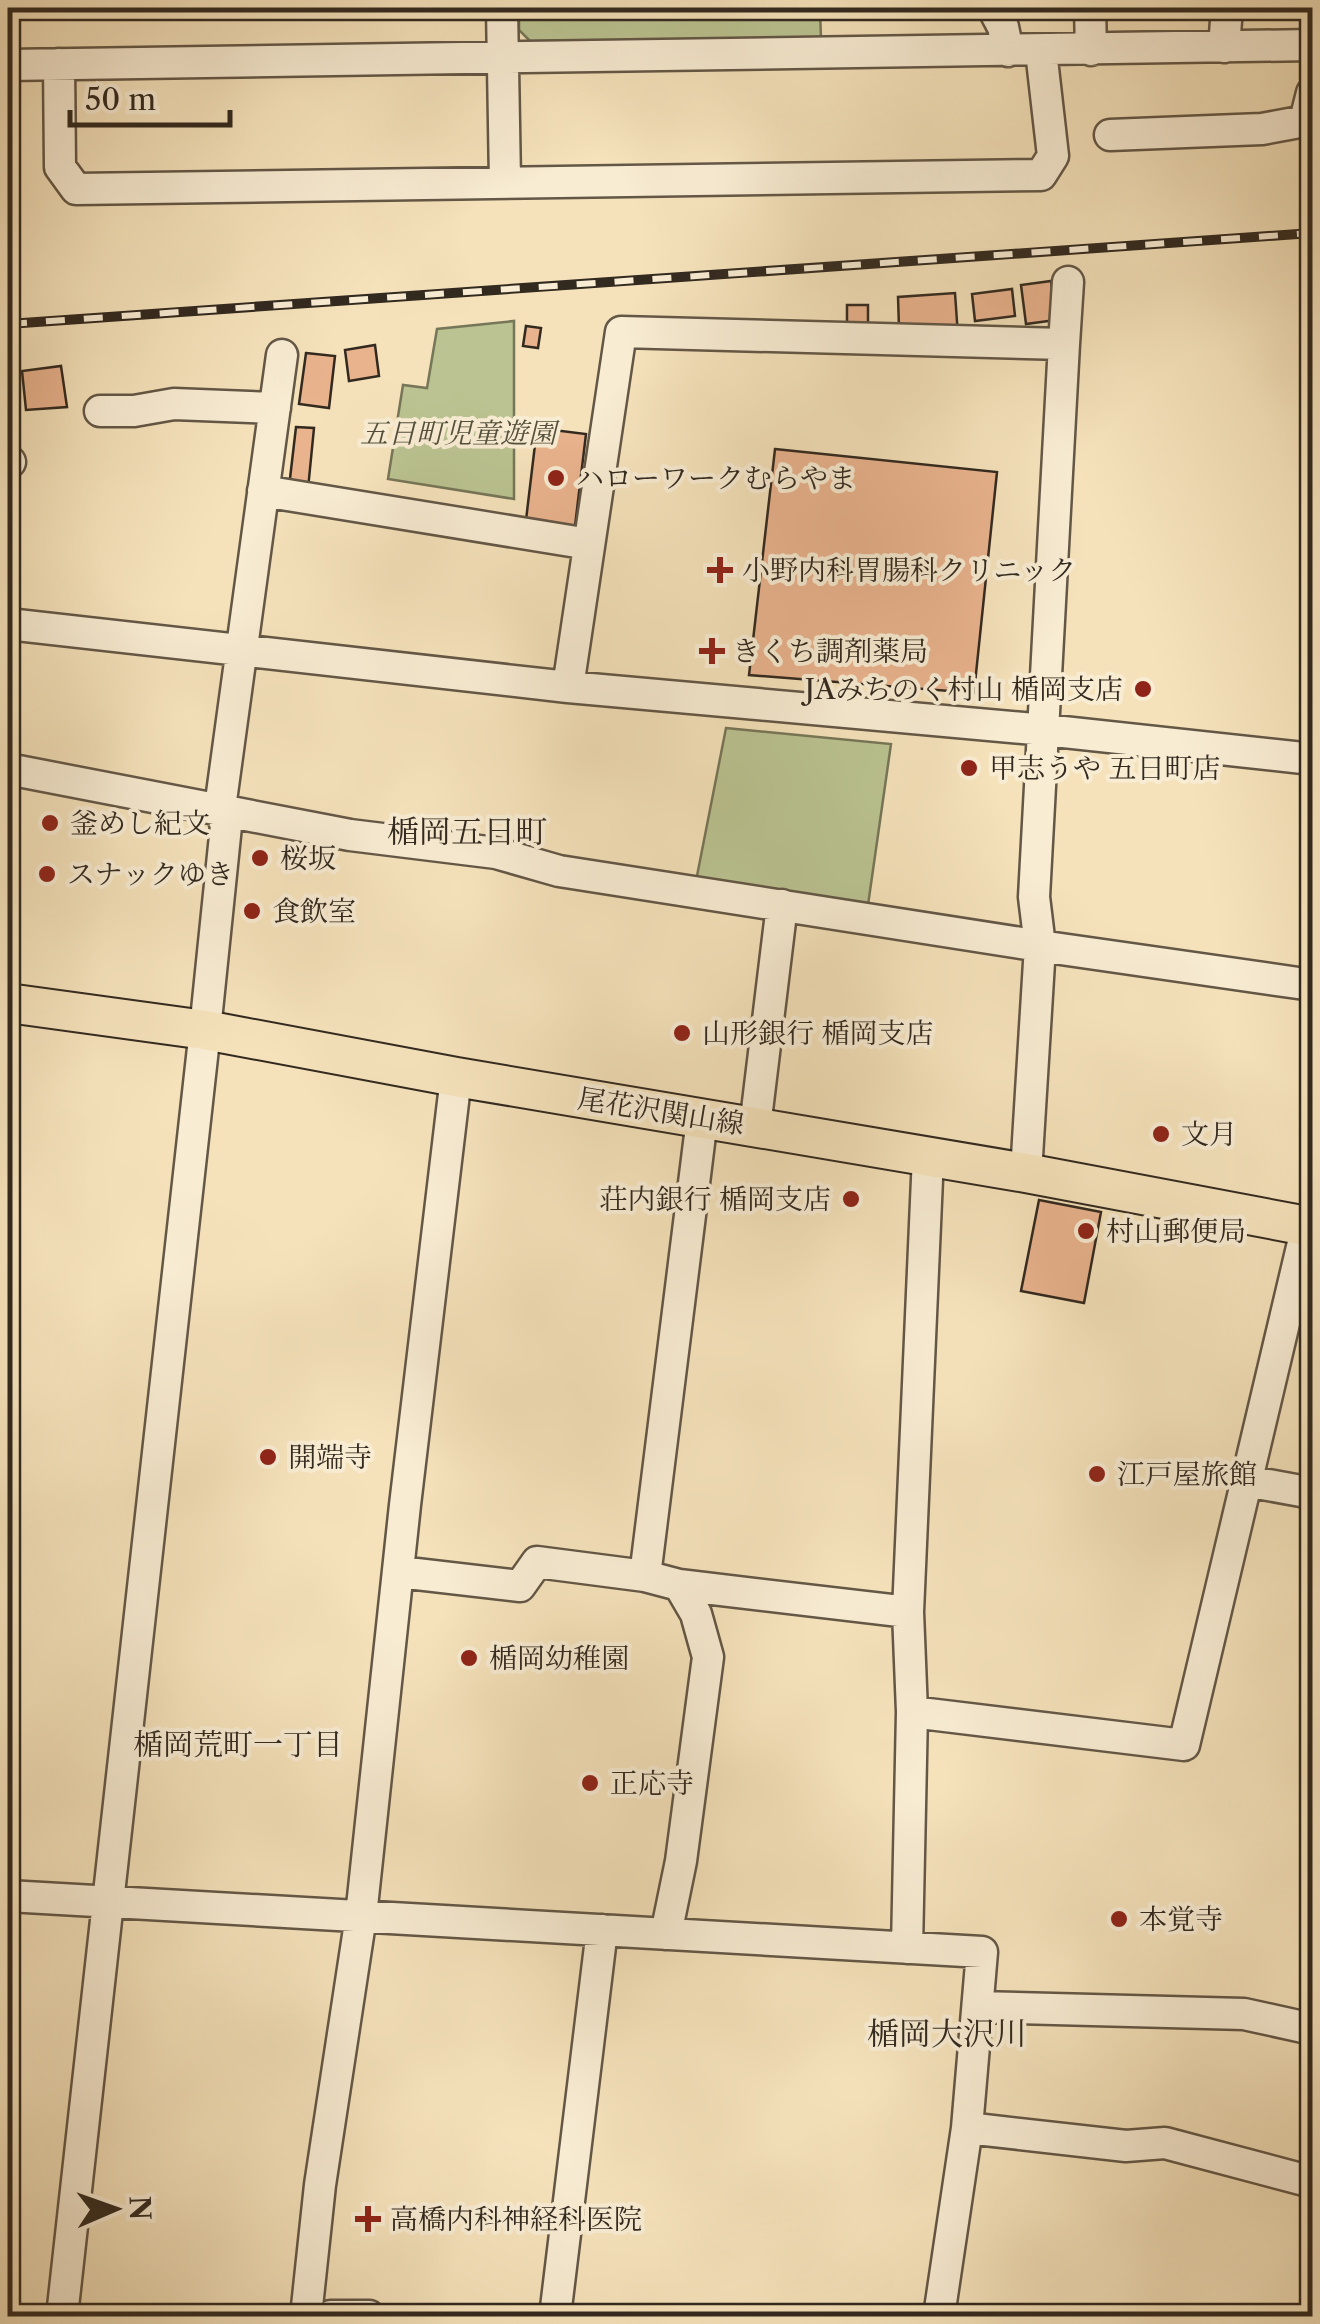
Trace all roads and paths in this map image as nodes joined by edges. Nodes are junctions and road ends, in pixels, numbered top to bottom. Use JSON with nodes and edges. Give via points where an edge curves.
{"nodes":[{"id":1,"x":502,"y":8,"type":"edge"},
{"id":2,"x":994,"y":8,"type":"edge"},
{"id":3,"x":1090,"y":8,"type":"edge"},
{"id":4,"x":1227,"y":8,"type":"edge"},
{"id":5,"x":1312,"y":45,"type":"edge"},
{"id":6,"x":1224,"y":47,"type":"junction"},
{"id":7,"x":1091,"y":50,"type":"junction"},
{"id":8,"x":1008,"y":51,"type":"junction"},
{"id":9,"x":1040,"y":51,"type":"junction"},
{"id":10,"x":503,"y":57,"type":"junction"},
{"id":11,"x":59,"y":64,"type":"junction"},
{"id":12,"x":8,"y":65,"type":"edge"},
{"id":13,"x":1312,"y":93,"type":"edge"},
{"id":14,"x":1110,"y":135,"type":"dead end"},
{"id":15,"x":505,"y":182,"type":"junction"},
{"id":16,"x":1068,"y":282,"type":"dead end"},
{"id":17,"x":1064,"y":344,"type":"junction"},
{"id":18,"x":282,"y":354,"type":"dead end"},
{"id":19,"x":275,"y":408,"type":"junction"},
{"id":20,"x":100,"y":411,"type":"dead end"},
{"id":21,"x":263,"y":491,"type":"junction"},
{"id":22,"x":589,"y":544,"type":"junction"},
{"id":23,"x":8,"y":624,"type":"edge"},
{"id":24,"x":241,"y":648,"type":"junction"},
{"id":25,"x":568,"y":687,"type":"junction"},
{"id":26,"x":1045,"y":730,"type":"junction"},
{"id":27,"x":1312,"y":760,"type":"edge"},
{"id":28,"x":8,"y":769,"type":"edge"},
{"id":29,"x":220,"y":808,"type":"junction"},
{"id":30,"x":782,"y":905,"type":"junction"},
{"id":31,"x":1040,"y":946,"type":"junction"},
{"id":32,"x":1312,"y":985,"type":"edge"},
{"id":33,"x":8,"y":1003,"type":"edge"},
{"id":34,"x":204,"y":1030,"type":"junction"},
{"id":35,"x":456,"y":1076,"type":"junction"},
{"id":36,"x":702,"y":1119,"type":"junction"},
{"id":37,"x":755,"y":1127,"type":"junction"},
{"id":38,"x":928,"y":1156,"type":"junction"},
{"id":39,"x":1026,"y":1173,"type":"junction"},
{"id":40,"x":1310,"y":1226,"type":"edge"},
{"id":41,"x":1246,"y":1481,"type":"junction"},
{"id":42,"x":1312,"y":1493,"type":"edge"},
{"id":43,"x":399,"y":1572,"type":"junction"},
{"id":44,"x":645,"y":1576,"type":"junction"},
{"id":45,"x":678,"y":1586,"type":"junction"},
{"id":46,"x":908,"y":1612,"type":"junction"},
{"id":47,"x":912,"y":1712,"type":"junction"},
{"id":48,"x":8,"y":1896,"type":"edge"},
{"id":49,"x":107,"y":1902,"type":"junction"},
{"id":50,"x":361,"y":1916,"type":"junction"},
{"id":51,"x":602,"y":1930,"type":"junction"},
{"id":52,"x":666,"y":1934,"type":"junction"},
{"id":53,"x":906,"y":1948,"type":"junction"},
{"id":54,"x":978,"y":2008,"type":"junction"},
{"id":55,"x":1312,"y":2028,"type":"edge"},
{"id":56,"x":967,"y":2128,"type":"junction"},
{"id":57,"x":1312,"y":2182,"type":"edge"},
{"id":58,"x":62,"y":2316,"type":"edge"},
{"id":59,"x":306,"y":2316,"type":"edge"},
{"id":60,"x":331,"y":2316,"type":"edge"},
{"id":61,"x":369,"y":2316,"type":"edge"},
{"id":62,"x":555,"y":2316,"type":"edge"},
{"id":63,"x":939,"y":2316,"type":"edge"}],
"edges":[{"from":1,"to":10,"type":"street"},
{"from":2,"to":8,"type":"street"},
{"from":3,"to":7,"type":"street"},
{"from":4,"to":6,"type":"street"},
{"from":5,"to":6,"type":"street"},
{"from":6,"to":7,"type":"street"},
{"from":7,"to":9,"type":"street"},
{"from":8,"to":9,"type":"street"},
{"from":8,"to":10,"type":"street"},
{"from":9,"to":15,"type":"street","via":[[1054,156],[1041,175]]},
{"from":10,"to":11,"type":"street"},
{"from":10,"to":15,"type":"street"},
{"from":11,"to":12,"type":"street"},
{"from":11,"to":15,"type":"street","via":[[60,166],[76,189]]},
{"from":13,"to":14,"type":"street","via":[[1306,121]]},
{"from":16,"to":17,"type":"street"},
{"from":17,"to":22,"type":"street","via":[[621,332]]},
{"from":17,"to":26,"type":"street"},
{"from":18,"to":19,"type":"street"},
{"from":19,"to":20,"type":"street","via":[[174,404]]},
{"from":19,"to":21,"type":"street"},
{"from":21,"to":22,"type":"street"},
{"from":21,"to":24,"type":"street"},
{"from":22,"to":25,"type":"street"},
{"from":23,"to":24,"type":"street"},
{"from":24,"to":25,"type":"street"},
{"from":24,"to":29,"type":"street"},
{"from":25,"to":26,"type":"street"},
{"from":26,"to":27,"type":"street"},
{"from":26,"to":31,"type":"street","via":[[1034,897]]},
{"from":28,"to":29,"type":"street"},
{"from":29,"to":30,"type":"street"},
{"from":29,"to":34,"type":"street","via":[[226,826]]},
{"from":30,"to":31,"type":"street"},
{"from":30,"to":37,"type":"street"},
{"from":31,"to":32,"type":"street"},
{"from":31,"to":39,"type":"street"},
{"from":33,"to":34,"type":"main road","name":"尾花沢関山線"},
{"from":34,"to":35,"type":"main road","name":"尾花沢関山線"},
{"from":34,"to":49,"type":"street"},
{"from":35,"to":36,"type":"main road","name":"尾花沢関山線"},
{"from":35,"to":43,"type":"street"},
{"from":36,"to":37,"type":"main road","name":"尾花沢関山線"},
{"from":36,"to":44,"type":"street"},
{"from":37,"to":38,"type":"main road","name":"尾花沢関山線"},
{"from":38,"to":39,"type":"main road","name":"尾花沢関山線"},
{"from":38,"to":46,"type":"street"},
{"from":39,"to":40,"type":"main road","name":"尾花沢関山線"},
{"from":40,"to":41,"type":"street"},
{"from":41,"to":42,"type":"street"},
{"from":41,"to":47,"type":"street","via":[[1184,1746]]},
{"from":43,"to":44,"type":"street","via":[[520,1586],[537,1562]]},
{"from":43,"to":50,"type":"street"},
{"from":44,"to":45,"type":"street"},
{"from":45,"to":46,"type":"street"},
{"from":45,"to":52,"type":"street","via":[[696,1614],[708,1657]]},
{"from":46,"to":47,"type":"street"},
{"from":47,"to":53,"type":"street"},
{"from":48,"to":49,"type":"street"},
{"from":49,"to":50,"type":"street"},
{"from":49,"to":58,"type":"street"},
{"from":50,"to":51,"type":"street"},
{"from":50,"to":59,"type":"street"},
{"from":51,"to":52,"type":"street"},
{"from":51,"to":62,"type":"street"},
{"from":52,"to":53,"type":"street"},
{"from":53,"to":54,"type":"street","via":[[982,1952]]},
{"from":54,"to":55,"type":"street","via":[[1244,2014]]},
{"from":54,"to":56,"type":"street"},
{"from":56,"to":57,"type":"street","via":[[1126,2146],[1165,2143]]},
{"from":56,"to":63,"type":"street"},
{"from":60,"to":61,"type":"street"}]}
